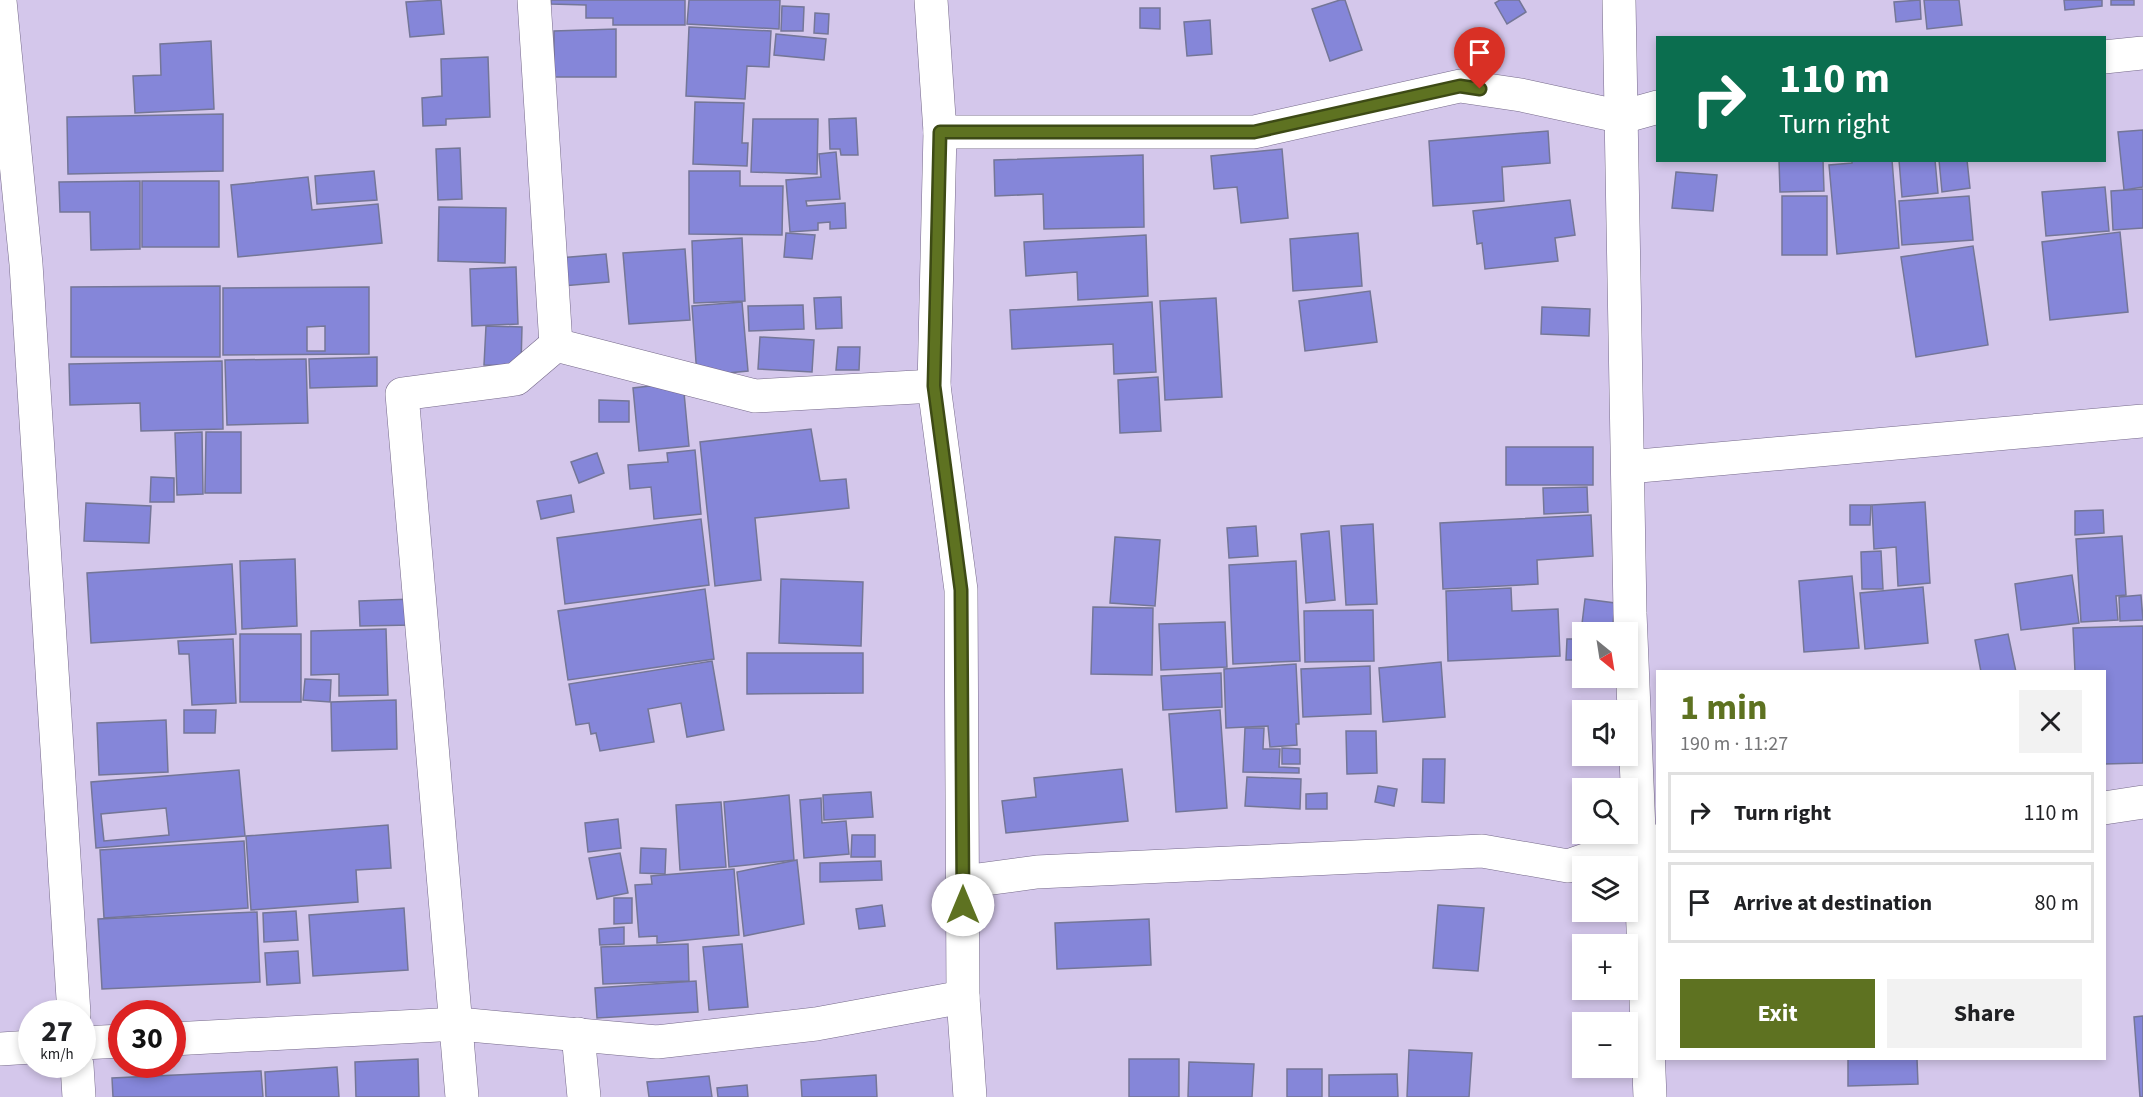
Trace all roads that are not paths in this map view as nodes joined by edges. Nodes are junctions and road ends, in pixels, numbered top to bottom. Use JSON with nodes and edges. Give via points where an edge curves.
{"nodes":[{"id":1,"x":534,"y":0,"type":"edge"},
{"id":2,"x":931,"y":0,"type":"edge"},
{"id":3,"x":1619,"y":0,"type":"edge"},
{"id":4,"x":0,"y":2,"type":"edge"},
{"id":5,"x":2143,"y":53,"type":"edge"},
{"id":6,"x":2106,"y":57,"type":"edge"},
{"id":7,"x":1656,"y":108,"type":"edge"},
{"id":8,"x":1622,"y":117,"type":"junction"},
{"id":9,"x":940,"y":132,"type":"junction"},
{"id":10,"x":13,"y":265,"type":"edge"},
{"id":11,"x":556,"y":345,"type":"junction"},
{"id":12,"x":934,"y":386,"type":"junction"},
{"id":13,"x":2143,"y":421,"type":"edge"},
{"id":14,"x":1628,"y":468,"type":"junction"},
{"id":15,"x":2143,"y":802,"type":"edge"},
{"id":16,"x":2106,"y":808,"type":"edge"},
{"id":17,"x":1648,"y":841,"type":"edge"},
{"id":18,"x":963,"y":882,"type":"junction"},
{"id":19,"x":963,"y":997,"type":"junction"},
{"id":20,"x":73,"y":1000,"type":"edge"},
{"id":21,"x":458,"y":1024,"type":"junction"},
{"id":22,"x":578,"y":1034,"type":"junction"},
{"id":23,"x":186,"y":1038,"type":"edge"},
{"id":24,"x":18,"y":1048,"type":"edge"},
{"id":25,"x":0,"y":1049,"type":"edge"},
{"id":26,"x":78,"y":1078,"type":"edge"},
{"id":27,"x":79,"y":1097,"type":"edge"},
{"id":28,"x":462,"y":1097,"type":"edge"},
{"id":29,"x":584,"y":1097,"type":"edge"},
{"id":30,"x":970,"y":1097,"type":"edge"},
{"id":31,"x":1650,"y":1097,"type":"edge"}],
"edges":[{"from":1,"to":11,"type":"street"},
{"from":2,"to":9,"type":"street"},
{"from":3,"to":8,"type":"street"},
{"from":4,"to":10,"type":"street"},
{"from":5,"to":6,"type":"street"},
{"from":7,"to":8,"type":"street"},
{"from":8,"to":9,"type":"street","via":[[1460,86],[1254,132]]},
{"from":8,"to":14,"type":"street"},
{"from":9,"to":12,"type":"street"},
{"from":10,"to":20,"type":"street"},
{"from":11,"to":12,"type":"street","via":[[755,396]]},
{"from":11,"to":21,"type":"street","via":[[516,379],[402,394]]},
{"from":12,"to":18,"type":"street","via":[[961,590]]},
{"from":13,"to":14,"type":"street"},
{"from":14,"to":17,"type":"street","via":[[1630,613]]},
{"from":15,"to":16,"type":"street"},
{"from":17,"to":18,"type":"street","via":[[1568,866],[1482,851],[1037,872]]},
{"from":17,"to":31,"type":"street"},
{"from":18,"to":19,"type":"street"},
{"from":19,"to":22,"type":"street","via":[[816,1024],[657,1042]]},
{"from":19,"to":30,"type":"street"},
{"from":21,"to":22,"type":"street"},
{"from":21,"to":23,"type":"street"},
{"from":21,"to":28,"type":"street"},
{"from":22,"to":29,"type":"street"},
{"from":24,"to":25,"type":"street"},
{"from":26,"to":27,"type":"street"}]}
